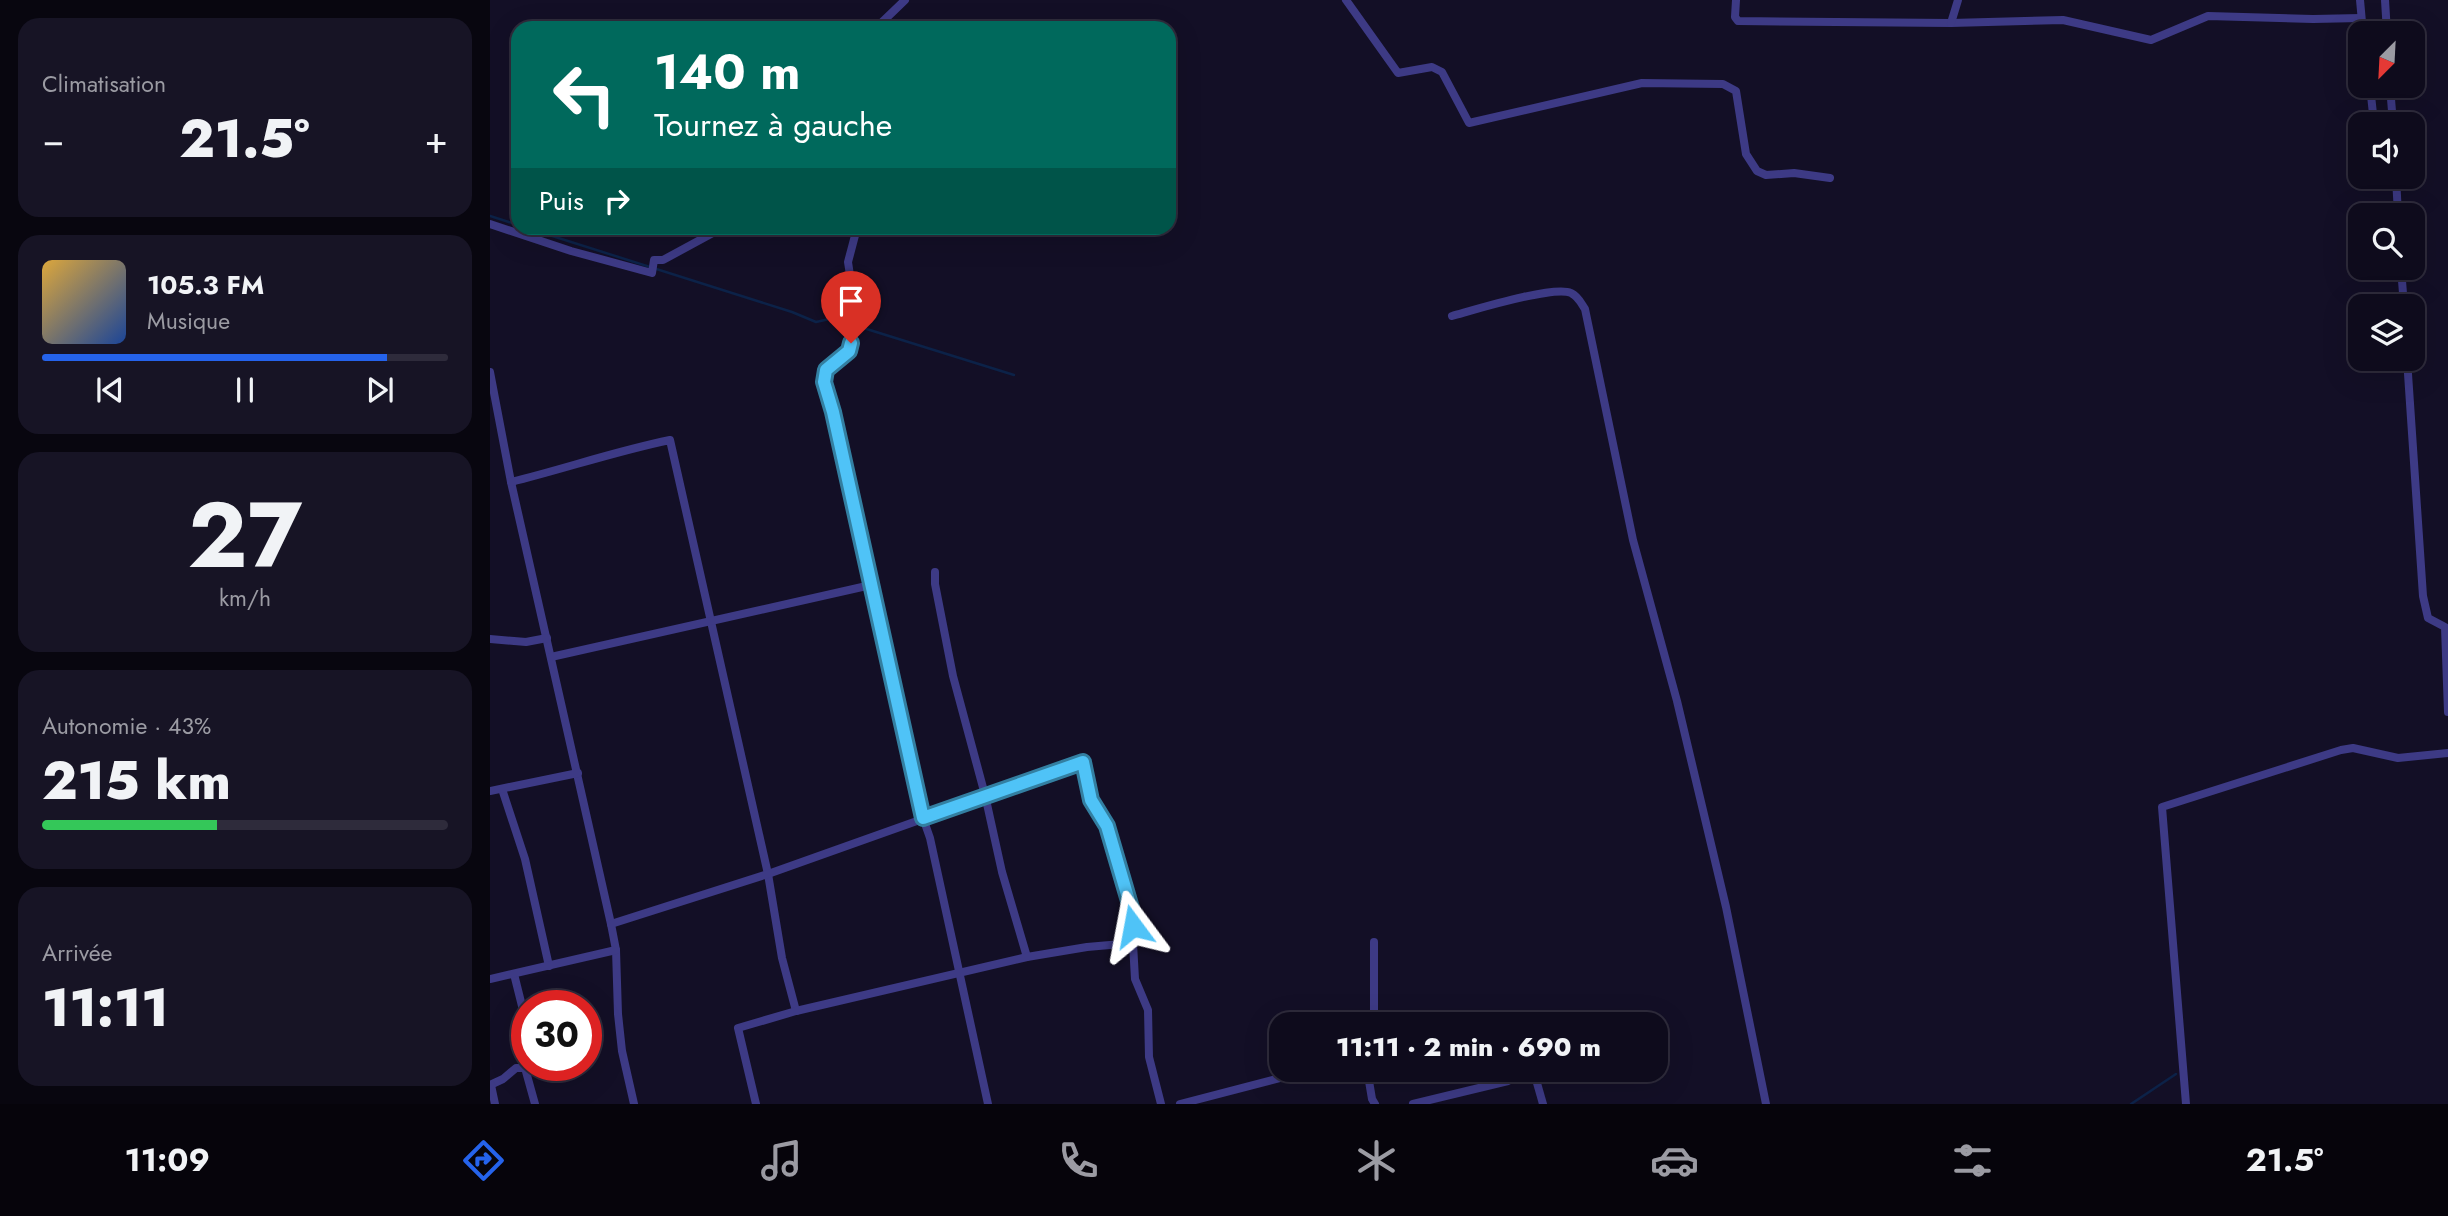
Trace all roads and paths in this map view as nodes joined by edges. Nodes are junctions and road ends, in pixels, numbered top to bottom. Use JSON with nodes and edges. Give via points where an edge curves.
{"nodes":[{"id":1,"x":905,"y":0,"type":"edge"},
{"id":2,"x":1346,"y":0,"type":"edge"},
{"id":3,"x":1736,"y":0,"type":"edge"},
{"id":4,"x":1958,"y":0,"type":"edge"},
{"id":5,"x":2360,"y":0,"type":"edge"},
{"id":6,"x":2385,"y":0,"type":"edge"},
{"id":7,"x":2361,"y":18,"type":"junction"},
{"id":8,"x":883,"y":21,"type":"edge"},
{"id":9,"x":2361,"y":21,"type":"edge"},
{"id":10,"x":2386,"y":21,"type":"edge"},
{"id":11,"x":1951,"y":23,"type":"junction"},
{"id":12,"x":1830,"y":178,"type":"dead end"},
{"id":13,"x":490,"y":224,"type":"edge"},
{"id":14,"x":511,"y":231,"type":"edge"},
{"id":15,"x":524,"y":235,"type":"edge"},
{"id":16,"x":709,"y":235,"type":"edge"},
{"id":17,"x":855,"y":235,"type":"edge"},
{"id":18,"x":1452,"y":316,"type":"dead end"},
{"id":19,"x":2408,"y":371,"type":"edge"},
{"id":20,"x":490,"y":372,"type":"edge"},
{"id":21,"x":511,"y":482,"type":"junction"},
{"id":22,"x":935,"y":572,"type":"dead end"},
{"id":23,"x":871,"y":585,"type":"junction"},
{"id":24,"x":710,"y":619,"type":"junction"},
{"id":25,"x":547,"y":638,"type":"junction"},
{"id":26,"x":490,"y":639,"type":"edge"},
{"id":27,"x":551,"y":657,"type":"junction"},
{"id":28,"x":2448,"y":712,"type":"edge"},
{"id":29,"x":2448,"y":754,"type":"edge"},
{"id":30,"x":578,"y":773,"type":"junction"},
{"id":31,"x":502,"y":789,"type":"junction"},
{"id":32,"x":490,"y":791,"type":"edge"},
{"id":33,"x":985,"y":797,"type":"junction"},
{"id":34,"x":923,"y":818,"type":"junction"},
{"id":35,"x":768,"y":874,"type":"junction"},
{"id":36,"x":611,"y":924,"type":"junction"},
{"id":37,"x":1374,"y":942,"type":"dead end"},
{"id":38,"x":1133,"y":943,"type":"junction"},
{"id":39,"x":616,"y":950,"type":"junction"},
{"id":40,"x":1027,"y":957,"type":"junction"},
{"id":41,"x":549,"y":966,"type":"junction"},
{"id":42,"x":514,"y":974,"type":"junction"},
{"id":43,"x":959,"y":974,"type":"junction"},
{"id":44,"x":490,"y":979,"type":"edge"},
{"id":45,"x":518,"y":990,"type":"edge"},
{"id":46,"x":796,"y":1011,"type":"junction"},
{"id":47,"x":1374,"y":1012,"type":"edge"},
{"id":48,"x":511,"y":1072,"type":"edge"},
{"id":49,"x":530,"y":1081,"type":"edge"},
{"id":50,"x":1269,"y":1081,"type":"edge"},
{"id":51,"x":1369,"y":1082,"type":"edge"},
{"id":52,"x":1508,"y":1082,"type":"edge"},
{"id":53,"x":1537,"y":1082,"type":"edge"},
{"id":54,"x":491,"y":1085,"type":"edge"},
{"id":55,"x":495,"y":1104,"type":"edge"},
{"id":56,"x":535,"y":1104,"type":"edge"},
{"id":57,"x":634,"y":1104,"type":"edge"},
{"id":58,"x":756,"y":1104,"type":"edge"},
{"id":59,"x":988,"y":1104,"type":"edge"},
{"id":60,"x":1161,"y":1104,"type":"edge"},
{"id":61,"x":1180,"y":1104,"type":"edge"},
{"id":62,"x":1375,"y":1104,"type":"edge"},
{"id":63,"x":1413,"y":1104,"type":"edge"},
{"id":64,"x":1543,"y":1104,"type":"edge"},
{"id":65,"x":1766,"y":1104,"type":"edge"},
{"id":66,"x":2186,"y":1104,"type":"edge"}],
"edges":[{"from":1,"to":8,"type":"street"},
{"from":2,"to":12,"type":"street","via":[[1398,73],[1432,67],[1442,72],[1469,123],[1642,83],[1723,84],[1736,91],[1746,154],[1757,171]]},
{"from":3,"to":11,"type":"street","via":[[1738,21]]},
{"from":4,"to":11,"type":"street"},
{"from":5,"to":7,"type":"street"},
{"from":6,"to":10,"type":"street"},
{"from":7,"to":9,"type":"street"},
{"from":7,"to":11,"type":"street","via":[[2208,16],[2151,40],[2063,20]]},
{"from":13,"to":14,"type":"street"},
{"from":15,"to":16,"type":"street","via":[[652,272],[654,260],[663,260]]},
{"from":17,"to":23,"type":"street","via":[[848,262],[854,294],[849,351],[826,370],[824,382]]},
{"from":18,"to":65,"type":"street","via":[[1562,291],[1574,294],[1585,309],[1633,540],[1726,907]]},
{"from":19,"to":28,"type":"street","via":[[2423,596],[2428,618],[2445,628]]},
{"from":20,"to":21,"type":"street"},
{"from":21,"to":24,"type":"street","via":[[670,440]]},
{"from":21,"to":25,"type":"street"},
{"from":22,"to":33,"type":"street","via":[[953,676]]},
{"from":23,"to":24,"type":"street"},
{"from":23,"to":34,"type":"street"},
{"from":24,"to":27,"type":"street"},
{"from":24,"to":35,"type":"street"},
{"from":25,"to":26,"type":"street","via":[[526,642]]},
{"from":25,"to":27,"type":"street"},
{"from":27,"to":30,"type":"street"},
{"from":29,"to":66,"type":"street","via":[[2398,758],[2353,748],[2341,750],[2162,807]]},
{"from":30,"to":31,"type":"street"},
{"from":30,"to":36,"type":"street"},
{"from":31,"to":32,"type":"street"},
{"from":31,"to":41,"type":"street","via":[[525,859]]},
{"from":33,"to":34,"type":"street"},
{"from":33,"to":38,"type":"street","via":[[1083,762],[1091,800],[1107,826],[1131,908]]},
{"from":33,"to":40,"type":"street"},
{"from":34,"to":35,"type":"street"},
{"from":34,"to":43,"type":"street"},
{"from":35,"to":36,"type":"street"},
{"from":35,"to":46,"type":"street"},
{"from":36,"to":39,"type":"street"},
{"from":37,"to":47,"type":"street"},
{"from":38,"to":40,"type":"street"},
{"from":38,"to":60,"type":"street","via":[[1135,979],[1148,1010],[1149,1056]]},
{"from":39,"to":41,"type":"street"},
{"from":39,"to":57,"type":"street","via":[[622,1051]]},
{"from":40,"to":43,"type":"street"},
{"from":41,"to":42,"type":"street"},
{"from":42,"to":44,"type":"street"},
{"from":42,"to":45,"type":"street"},
{"from":43,"to":46,"type":"street"},
{"from":43,"to":59,"type":"street"},
{"from":46,"to":58,"type":"street","via":[[738,1028]]},
{"from":48,"to":54,"type":"street"},
{"from":49,"to":56,"type":"street"},
{"from":50,"to":61,"type":"street"},
{"from":51,"to":62,"type":"street"},
{"from":52,"to":63,"type":"street"},
{"from":53,"to":64,"type":"street"},
{"from":54,"to":55,"type":"street"}]}
